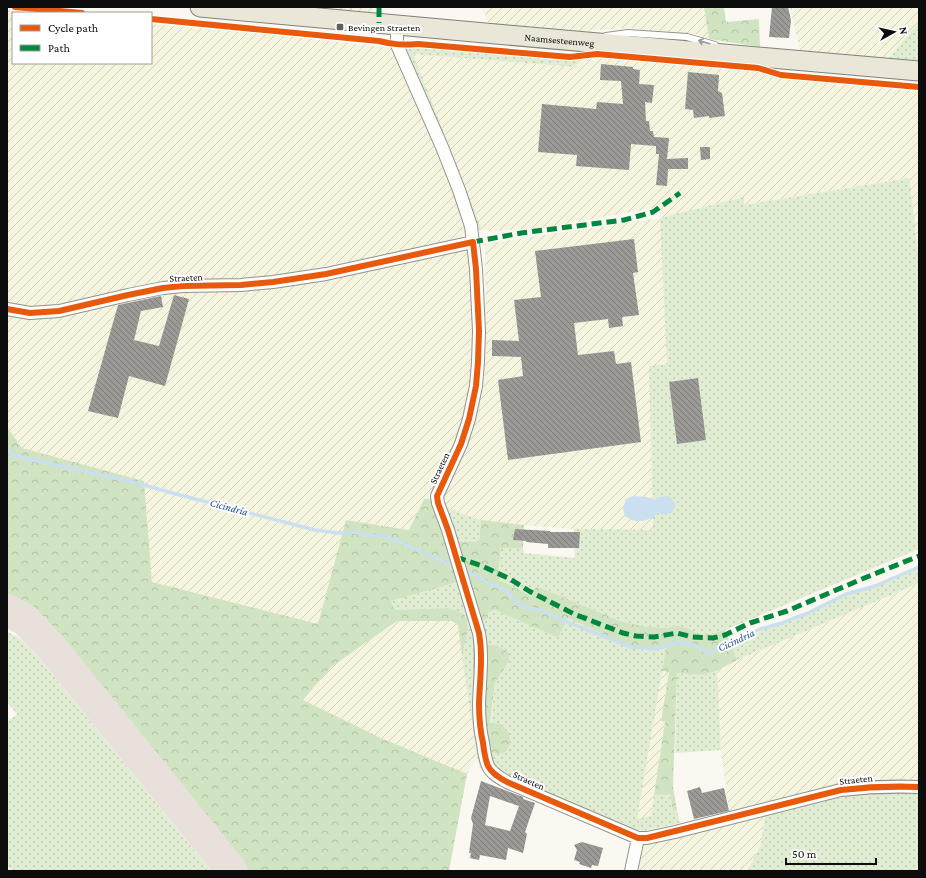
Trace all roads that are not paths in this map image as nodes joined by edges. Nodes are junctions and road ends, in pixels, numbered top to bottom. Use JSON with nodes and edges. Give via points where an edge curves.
{"nodes":[{"id":1,"x":200,"y":7,"type":"edge"},
{"id":2,"x":397,"y":25,"type":"junction"},
{"id":3,"x":573,"y":41,"type":"junction"},
{"id":4,"x":718,"y":46,"type":"dead end"},
{"id":5,"x":725,"y":48,"type":"dead end"},
{"id":6,"x":755,"y":56,"type":"junction"},
{"id":7,"x":919,"y":71,"type":"edge"},
{"id":8,"x":473,"y":242,"type":"junction"},
{"id":9,"x":7,"y":309,"type":"edge"},
{"id":10,"x":919,"y":787,"type":"edge"},
{"id":11,"x":638,"y":838,"type":"junction"},
{"id":12,"x":631,"y":871,"type":"edge"}],
"edges":[{"from":1,"to":2,"type":"main road","name":"Naamsesteenweg"},
{"from":2,"to":3,"type":"main road","name":"Naamsesteenweg"},
{"from":2,"to":8,"type":"street","name":"Straeten","via":[[397,45],[459,190],[471,226]]},
{"from":4,"to":3,"type":"lane","one_way":true,"via":[[687,37],[628,33]]},
{"from":3,"to":6,"type":"main road","name":"Naamsesteenweg"},
{"from":5,"to":6,"type":"lane"},
{"from":6,"to":7,"type":"main road","name":"Naamsesteenweg"},
{"from":8,"to":9,"type":"street","name":"Straeten","via":[[326,274],[273,282],[163,288],[59,311],[30,313]]},
{"from":8,"to":11,"type":"street","name":"Straeten","via":[[479,331],[476,386],[461,444],[437,496],[479,633],[480,730],[485,757],[494,774],[507,782]]},
{"from":10,"to":11,"type":"street","name":"Straeten","via":[[864,787],[841,790],[675,832]]},
{"from":11,"to":12,"type":"street"}]}
